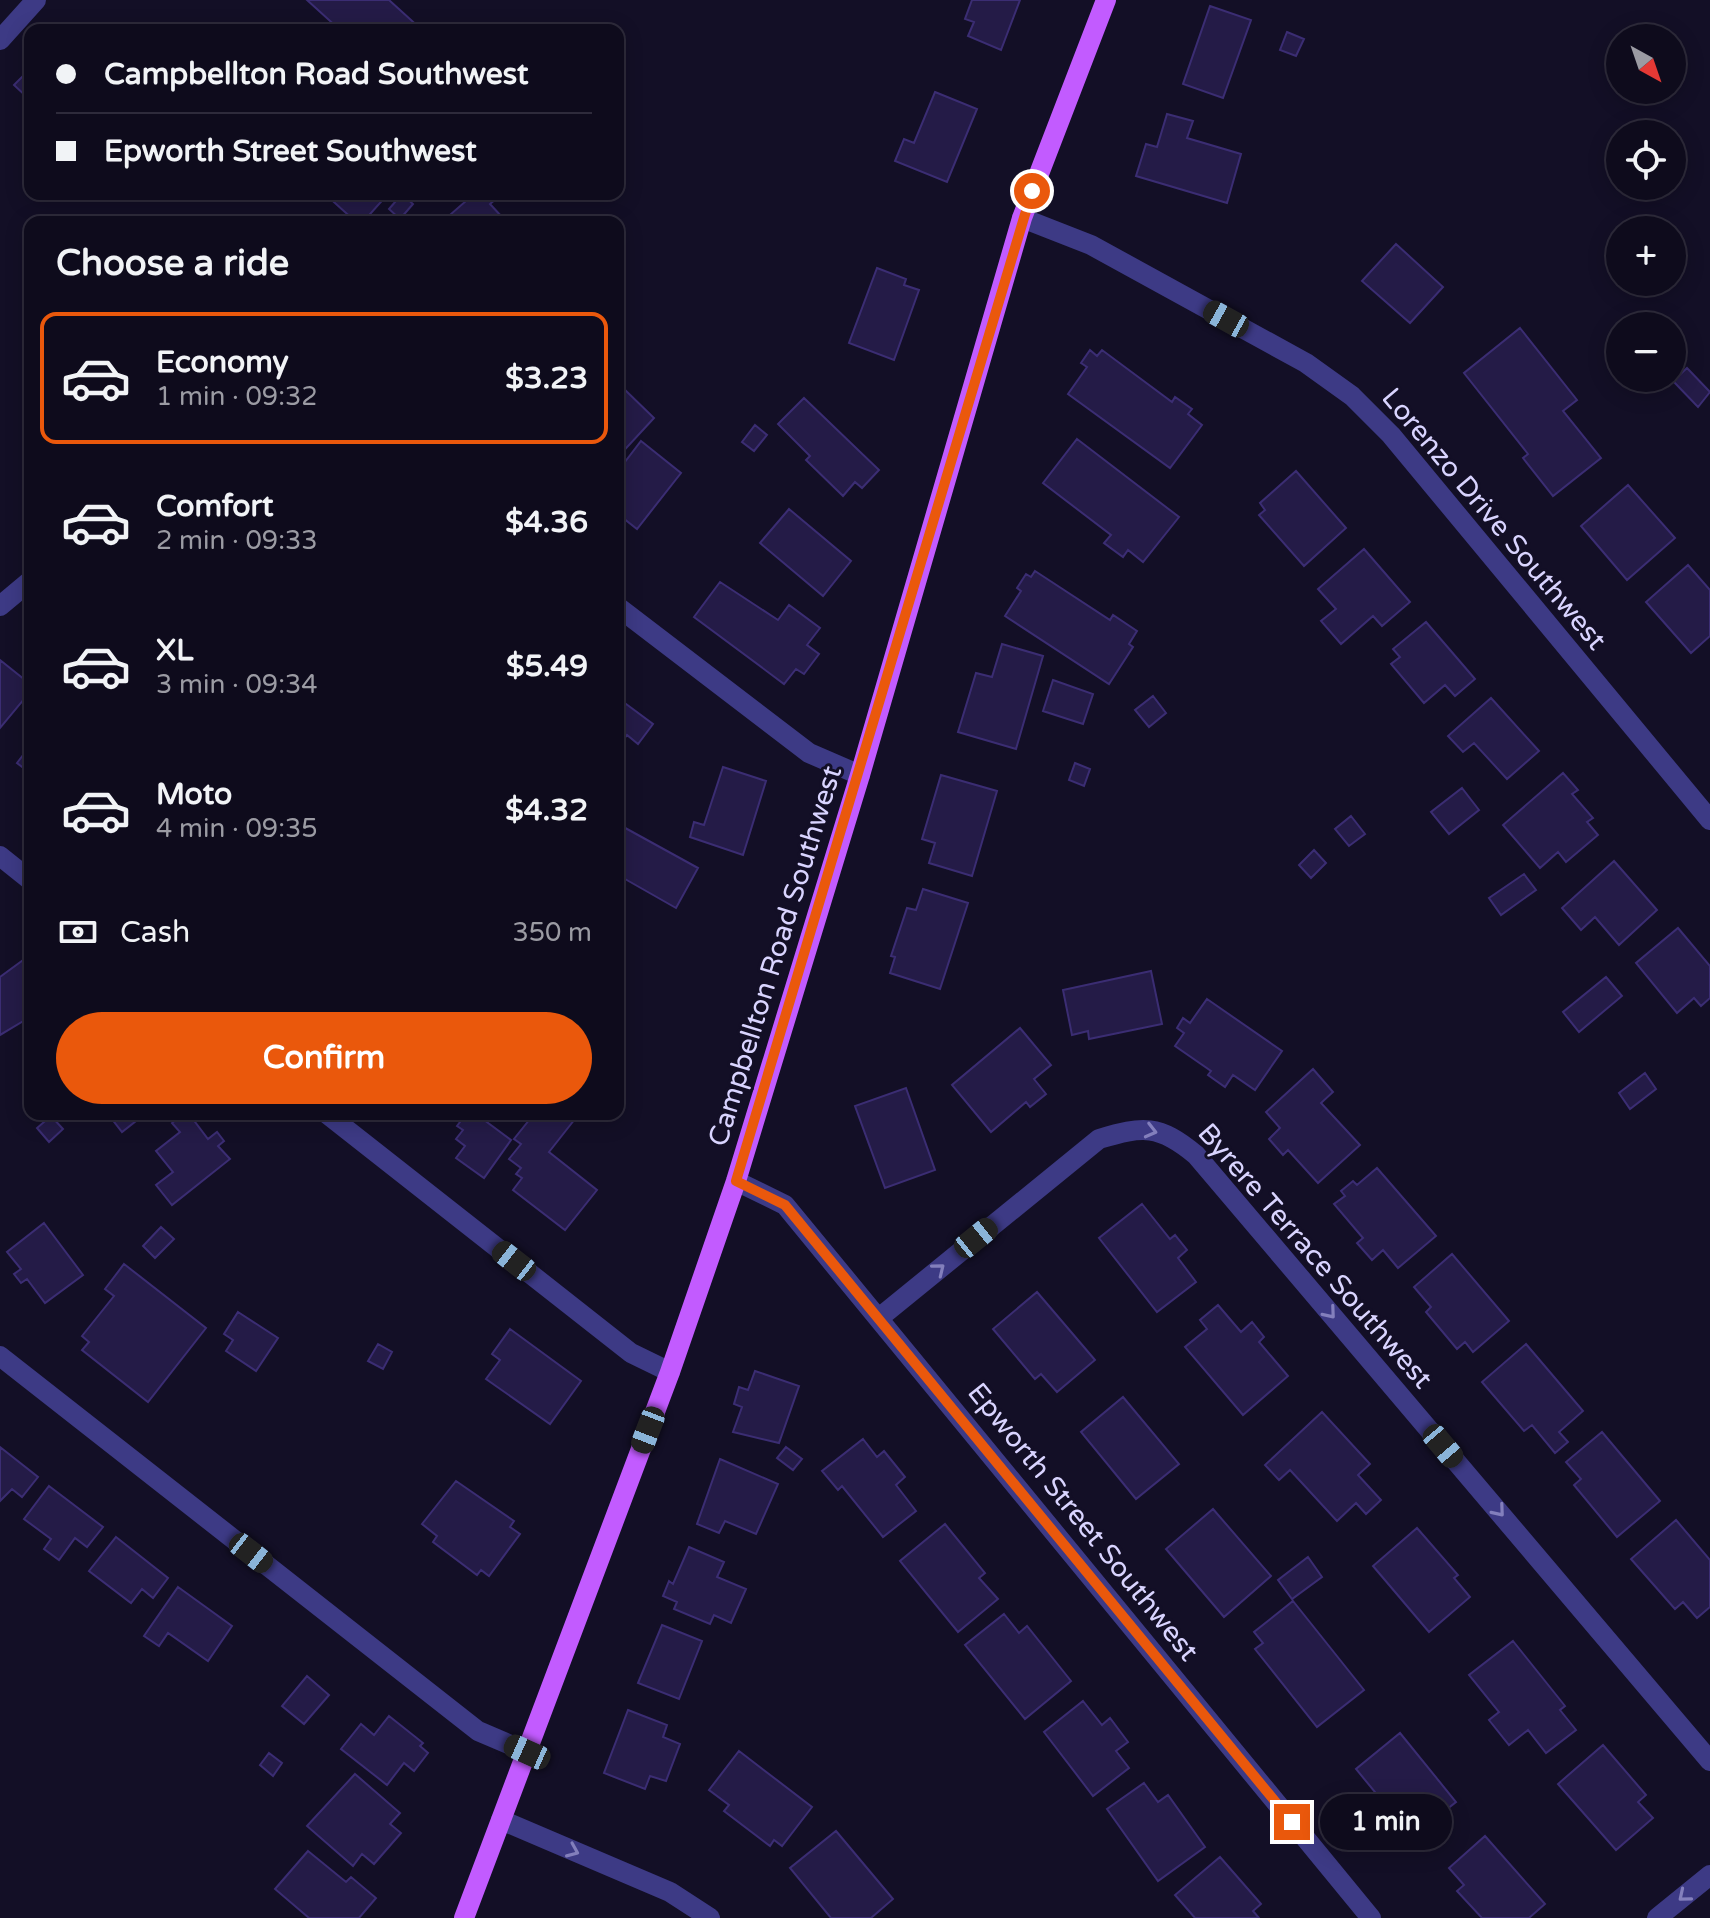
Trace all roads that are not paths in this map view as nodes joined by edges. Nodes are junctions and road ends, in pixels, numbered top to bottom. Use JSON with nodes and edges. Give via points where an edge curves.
{"nodes":[{"id":1,"x":36,"y":0,"type":"edge"},
{"id":2,"x":1106,"y":0,"type":"edge"},
{"id":3,"x":0,"y":40,"type":"edge"},
{"id":4,"x":1022,"y":218,"type":"junction"},
{"id":5,"x":24,"y":586,"type":"edge"},
{"id":6,"x":0,"y":606,"type":"edge"},
{"id":7,"x":624,"y":612,"type":"edge"},
{"id":8,"x":860,"y":775,"type":"junction"},
{"id":9,"x":1710,"y":820,"type":"edge"},
{"id":10,"x":0,"y":856,"type":"edge"},
{"id":11,"x":24,"y":875,"type":"edge"},
{"id":12,"x":335,"y":1120,"type":"edge"},
{"id":13,"x":736,"y":1181,"type":"junction"},
{"id":14,"x":879,"y":1318,"type":"junction"},
{"id":15,"x":0,"y":1356,"type":"edge"},
{"id":16,"x":670,"y":1372,"type":"junction"},
{"id":17,"x":527,"y":1752,"type":"junction"},
{"id":18,"x":1710,"y":1761,"type":"edge"},
{"id":19,"x":501,"y":1820,"type":"junction"},
{"id":20,"x":1710,"y":1875,"type":"edge"},
{"id":21,"x":464,"y":1918,"type":"edge"},
{"id":22,"x":710,"y":1918,"type":"edge"},
{"id":23,"x":1371,"y":1918,"type":"edge"},
{"id":24,"x":1657,"y":1918,"type":"edge"}],
"edges":[{"from":1,"to":3,"type":"street"},
{"from":2,"to":4,"type":"main road","name":"Campbellton Road Southwest"},
{"from":4,"to":8,"type":"main road","name":"Campbellton Road Southwest"},
{"from":4,"to":9,"type":"street","name":"Lorenzo Drive Southwest","via":[[1091,245],[1306,363],[1352,396],[1391,435]]},
{"from":5,"to":6,"type":"street"},
{"from":7,"to":8,"type":"street","via":[[809,753]]},
{"from":8,"to":13,"type":"main road","name":"Campbellton Road Southwest"},
{"from":10,"to":11,"type":"street"},
{"from":12,"to":16,"type":"street","via":[[631,1353]]},
{"from":13,"to":14,"type":"street","name":"Epworth Street Southwest","via":[[785,1205]]},
{"from":13,"to":16,"type":"main road","name":"Campbellton Road Southwest"},
{"from":14,"to":18,"type":"street","name":"Byrere Terrace Southwest","one_way":true,"via":[[1099,1139],[1136,1127],[1175,1137],[1196,1155]]},
{"from":14,"to":23,"type":"street","name":"Epworth Street Southwest"},
{"from":15,"to":17,"type":"street","via":[[478,1731]]},
{"from":16,"to":17,"type":"main road","name":"Campbellton Road Southwest"},
{"from":17,"to":19,"type":"main road","name":"Campbellton Road Southwest"},
{"from":19,"to":21,"type":"main road","name":"Campbellton Road Southwest"},
{"from":19,"to":22,"type":"street","one_way":true,"via":[[670,1892]]},
{"from":20,"to":24,"type":"street","one_way":true}]}
